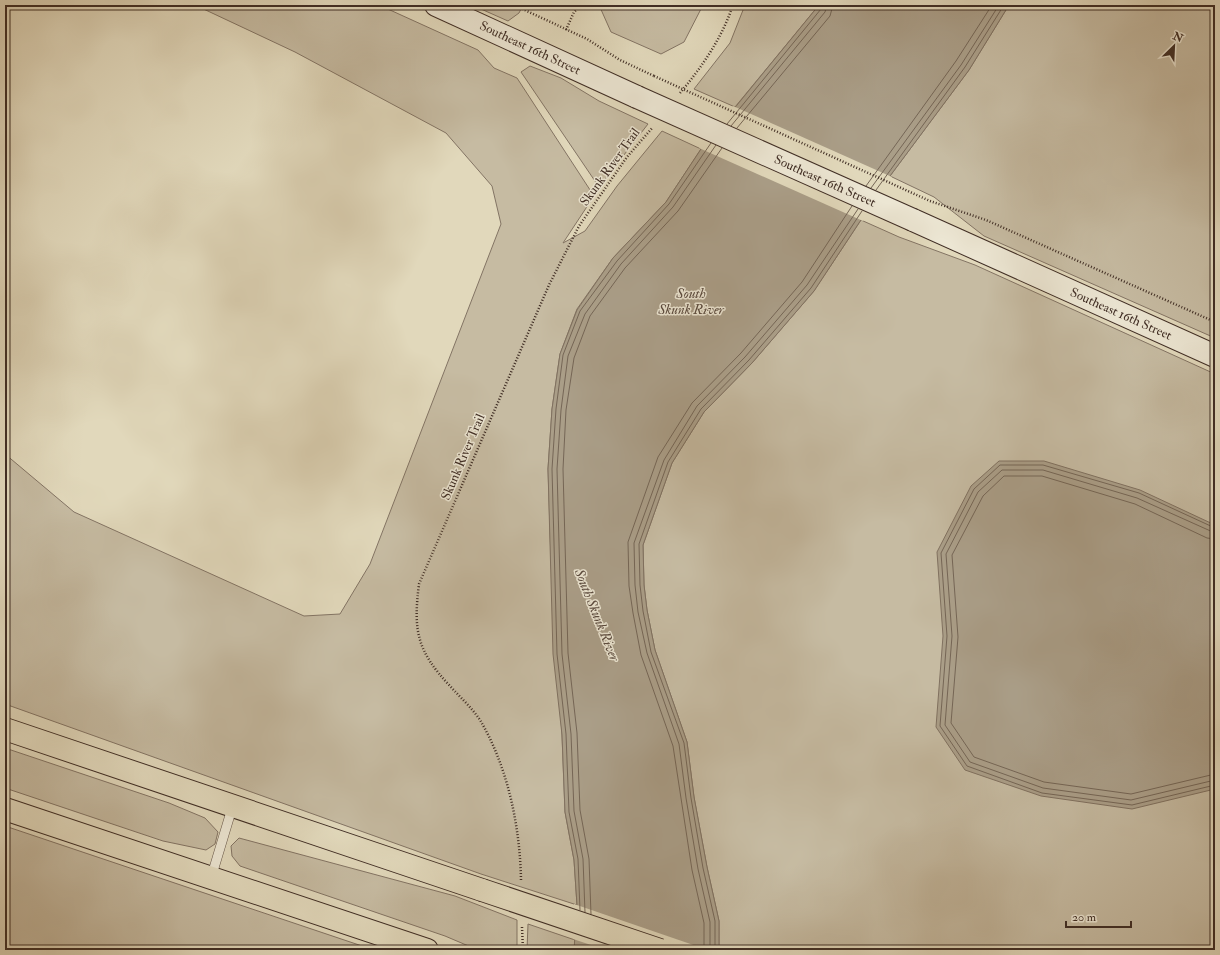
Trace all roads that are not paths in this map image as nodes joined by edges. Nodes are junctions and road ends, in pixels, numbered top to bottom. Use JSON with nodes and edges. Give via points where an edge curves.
{"nodes":[{"id":1,"x":436,"y":5,"type":"edge"},
{"id":2,"x":1215,"y":356,"type":"edge"},
{"id":3,"x":5,"y":729,"type":"edge"},
{"id":4,"x":233,"y":806,"type":"junction"},
{"id":5,"x":5,"y":809,"type":"edge"},
{"id":6,"x":211,"y":878,"type":"junction"},
{"id":7,"x":428,"y":950,"type":"edge"},
{"id":8,"x":660,"y":950,"type":"edge"}],
"edges":[{"from":1,"to":2,"type":"main road","name":"Southeast 16th Street","bridge":true},
{"from":3,"to":4,"type":"highway"},
{"from":4,"to":6,"type":"lane"},
{"from":4,"to":8,"type":"highway","bridge":true},
{"from":5,"to":6,"type":"highway"},
{"from":6,"to":7,"type":"highway"}]}
